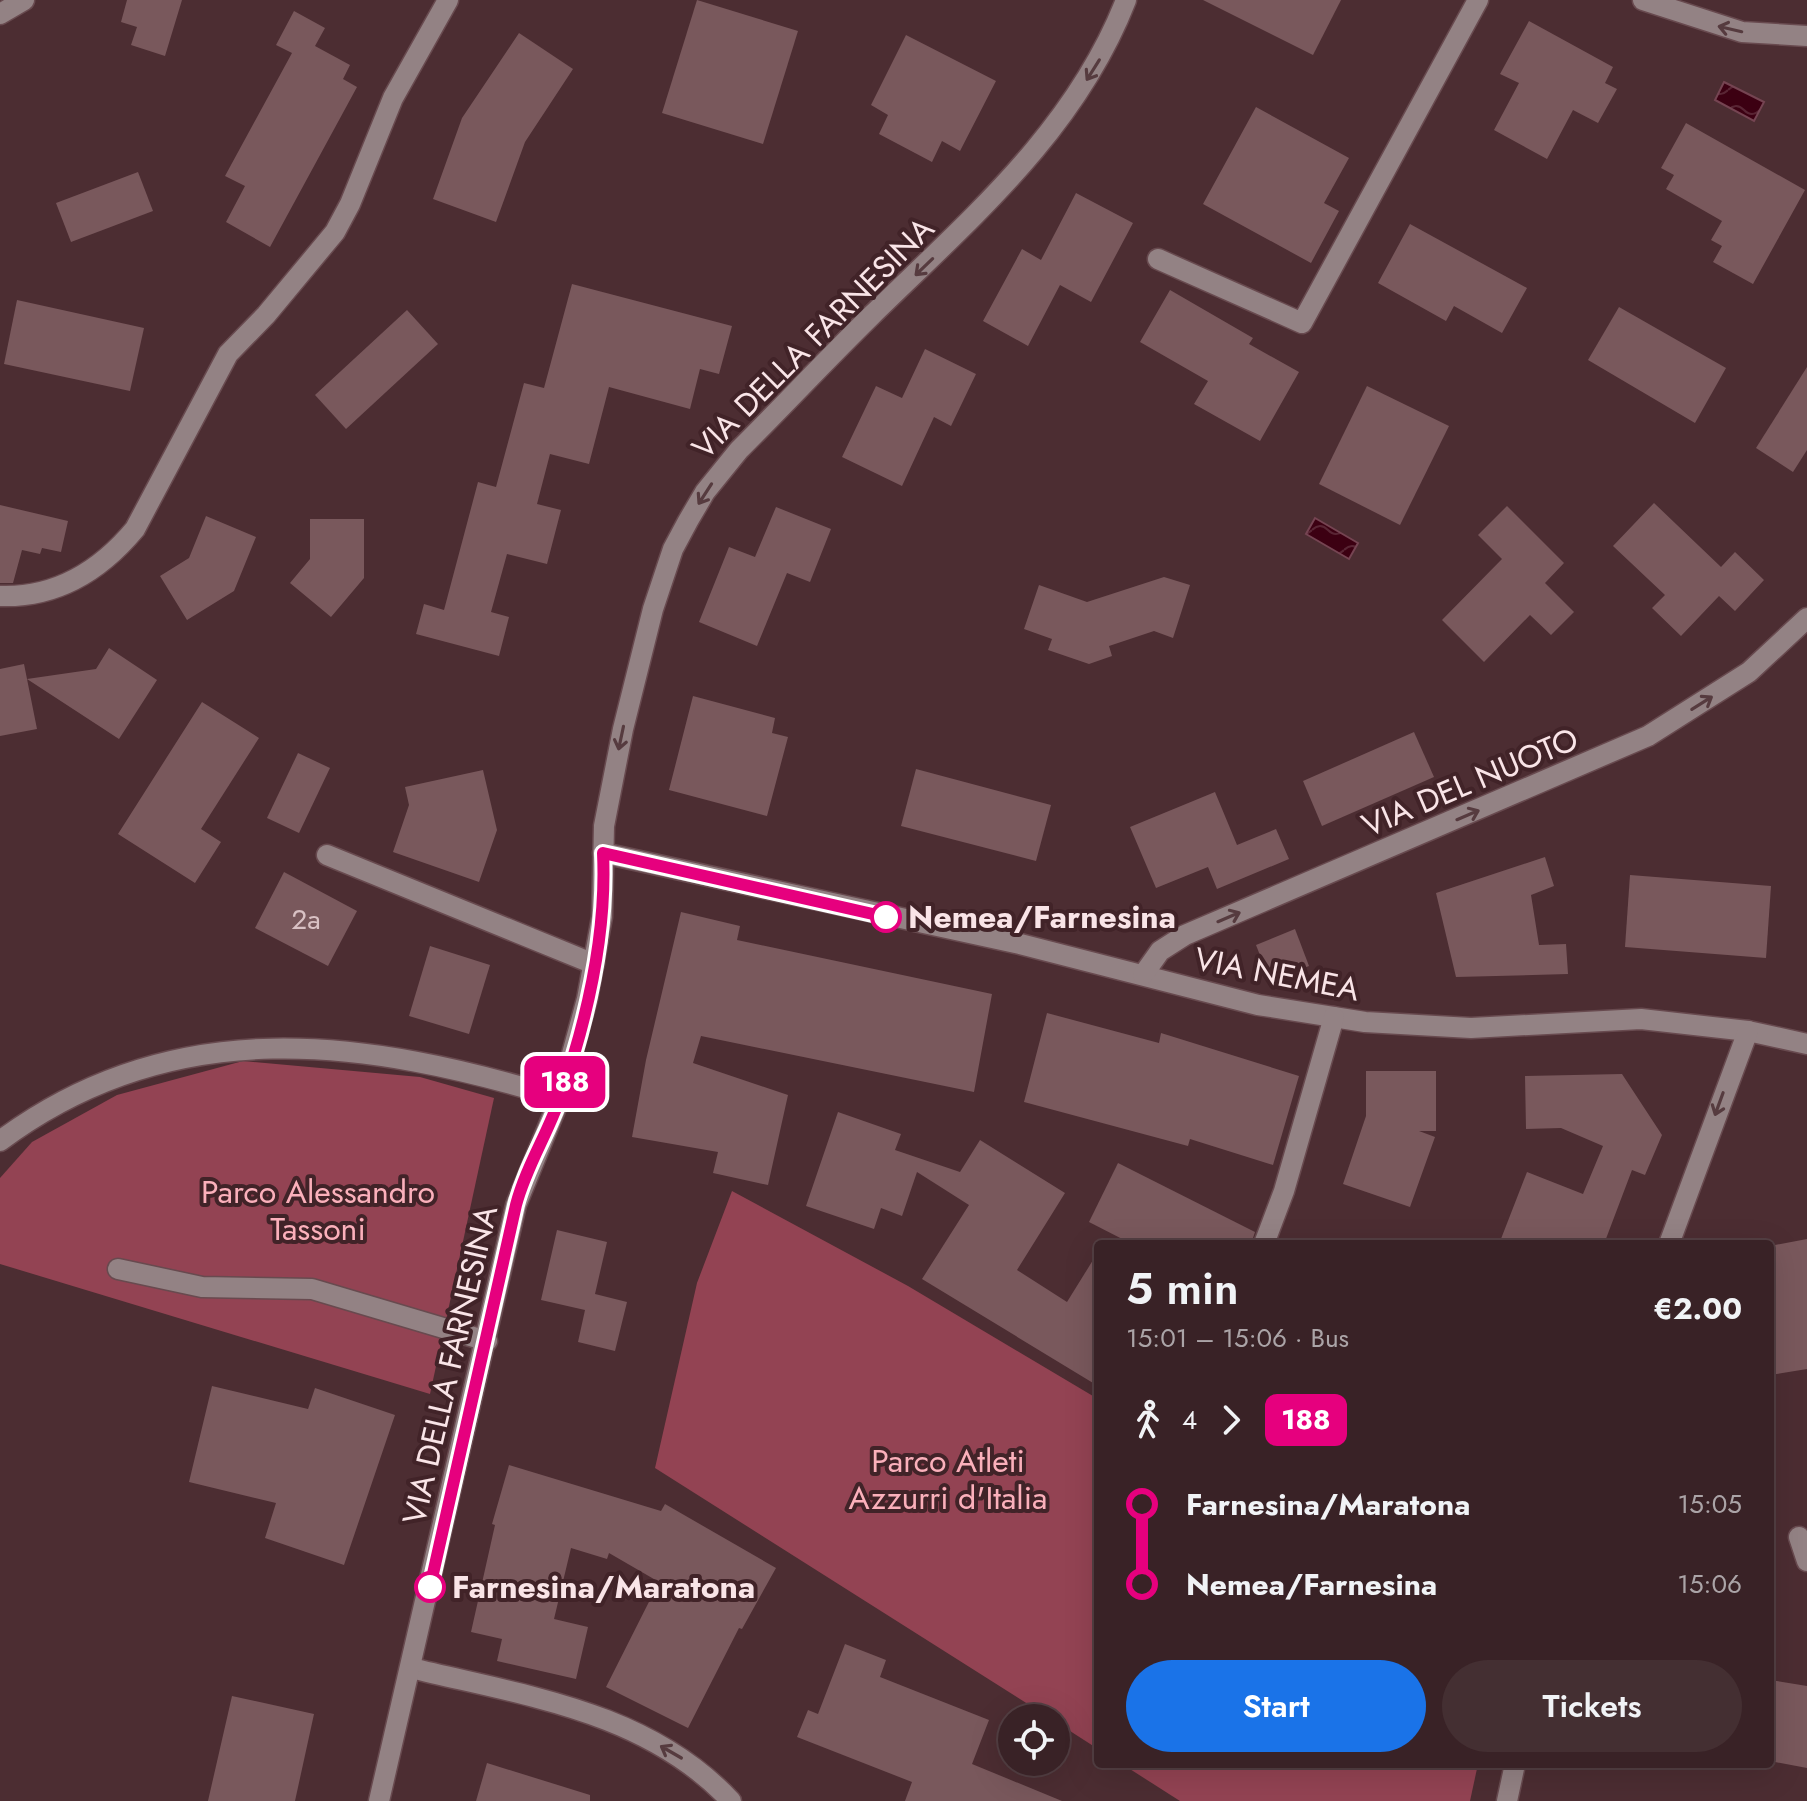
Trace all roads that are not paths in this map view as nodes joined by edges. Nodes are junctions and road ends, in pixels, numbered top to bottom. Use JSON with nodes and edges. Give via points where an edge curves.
{"nodes":[{"id":1,"x":24,"y":0,"type":"edge"},
{"id":2,"x":448,"y":0,"type":"edge"},
{"id":3,"x":1126,"y":0,"type":"edge"},
{"id":4,"x":1478,"y":0,"type":"edge"},
{"id":5,"x":1643,"y":0,"type":"edge"},
{"id":6,"x":0,"y":14,"type":"edge"},
{"id":7,"x":1807,"y":36,"type":"edge"},
{"id":8,"x":1158,"y":259,"type":"dead end"},
{"id":9,"x":0,"y":596,"type":"edge"},
{"id":10,"x":1807,"y":618,"type":"edge"},
{"id":11,"x":603,"y":853,"type":"junction"},
{"id":12,"x":327,"y":855,"type":"dead end"},
{"id":13,"x":594,"y":964,"type":"junction"},
{"id":14,"x":1143,"y":975,"type":"junction"},
{"id":15,"x":1334,"y":1017,"type":"junction"},
{"id":16,"x":1748,"y":1031,"type":"junction"},
{"id":17,"x":1807,"y":1044,"type":"edge"},
{"id":18,"x":560,"y":1098,"type":"junction"},
{"id":19,"x":0,"y":1141,"type":"edge"},
{"id":20,"x":1266,"y":1240,"type":"edge"},
{"id":21,"x":1670,"y":1240,"type":"edge"},
{"id":22,"x":118,"y":1269,"type":"dead end"},
{"id":23,"x":487,"y":1341,"type":"junction"},
{"id":24,"x":1799,"y":1537,"type":"dead end"},
{"id":25,"x":1807,"y":1561,"type":"edge"},
{"id":26,"x":411,"y":1668,"type":"junction"},
{"id":27,"x":1514,"y":1768,"type":"edge"},
{"id":28,"x":379,"y":1801,"type":"edge"},
{"id":29,"x":731,"y":1801,"type":"edge"},
{"id":30,"x":1507,"y":1801,"type":"edge"}],
"edges":[{"from":1,"to":6,"type":"street"},
{"from":2,"to":9,"type":"street","via":[[393,98],[335,232],[228,354],[135,529],[114,553],[73,582],[39,594]]},
{"from":3,"to":11,"type":"street","name":"VIA DELLA FARNESINA","one_way":true,"via":[[1108,45],[1085,82],[1021,168],[739,450],[705,492],[673,549],[656,598],[623,729]]},
{"from":4,"to":8,"type":"street","via":[[1302,323]]},
{"from":7,"to":5,"type":"street","one_way":true,"via":[[1742,32]]},
{"from":14,"to":10,"type":"street","name":"VIA DEL NUOTO","one_way":true,"via":[[1160,951],[1185,935],[1648,736],[1749,672]]},
{"from":11,"to":13,"type":"street","name":"VIA DELLA FARNESINA","via":[[602,917]]},
{"from":11,"to":14,"type":"street","name":"VIA NEMEA"},
{"from":12,"to":13,"type":"street"},
{"from":13,"to":18,"type":"street","name":"VIA DELLA FARNESINA"},
{"from":14,"to":15,"type":"street","name":"VIA NEMEA","via":[[1258,1005]]},
{"from":15,"to":16,"type":"street","name":"VIA NEMEA","via":[[1471,1028],[1628,1018]]},
{"from":15,"to":20,"type":"street"},
{"from":16,"to":17,"type":"street","name":"VIA NEMEA"},
{"from":16,"to":21,"type":"street","one_way":true},
{"from":18,"to":19,"type":"street","via":[[386,1055],[296,1046],[237,1048],[131,1073],[62,1103]]},
{"from":18,"to":23,"type":"street","name":"VIA DELLA FARNESINA","via":[[520,1190]]},
{"from":22,"to":23,"type":"street","via":[[202,1287],[312,1289]]},
{"from":23,"to":26,"type":"street","name":"VIA DELLA FARNESINA"},
{"from":24,"to":25,"type":"street"},
{"from":26,"to":28,"type":"street","name":"VIA DELLA FARNESINA"},
{"from":29,"to":26,"type":"street","one_way":true,"via":[[674,1753],[582,1708]]},
{"from":27,"to":30,"type":"street"}]}
